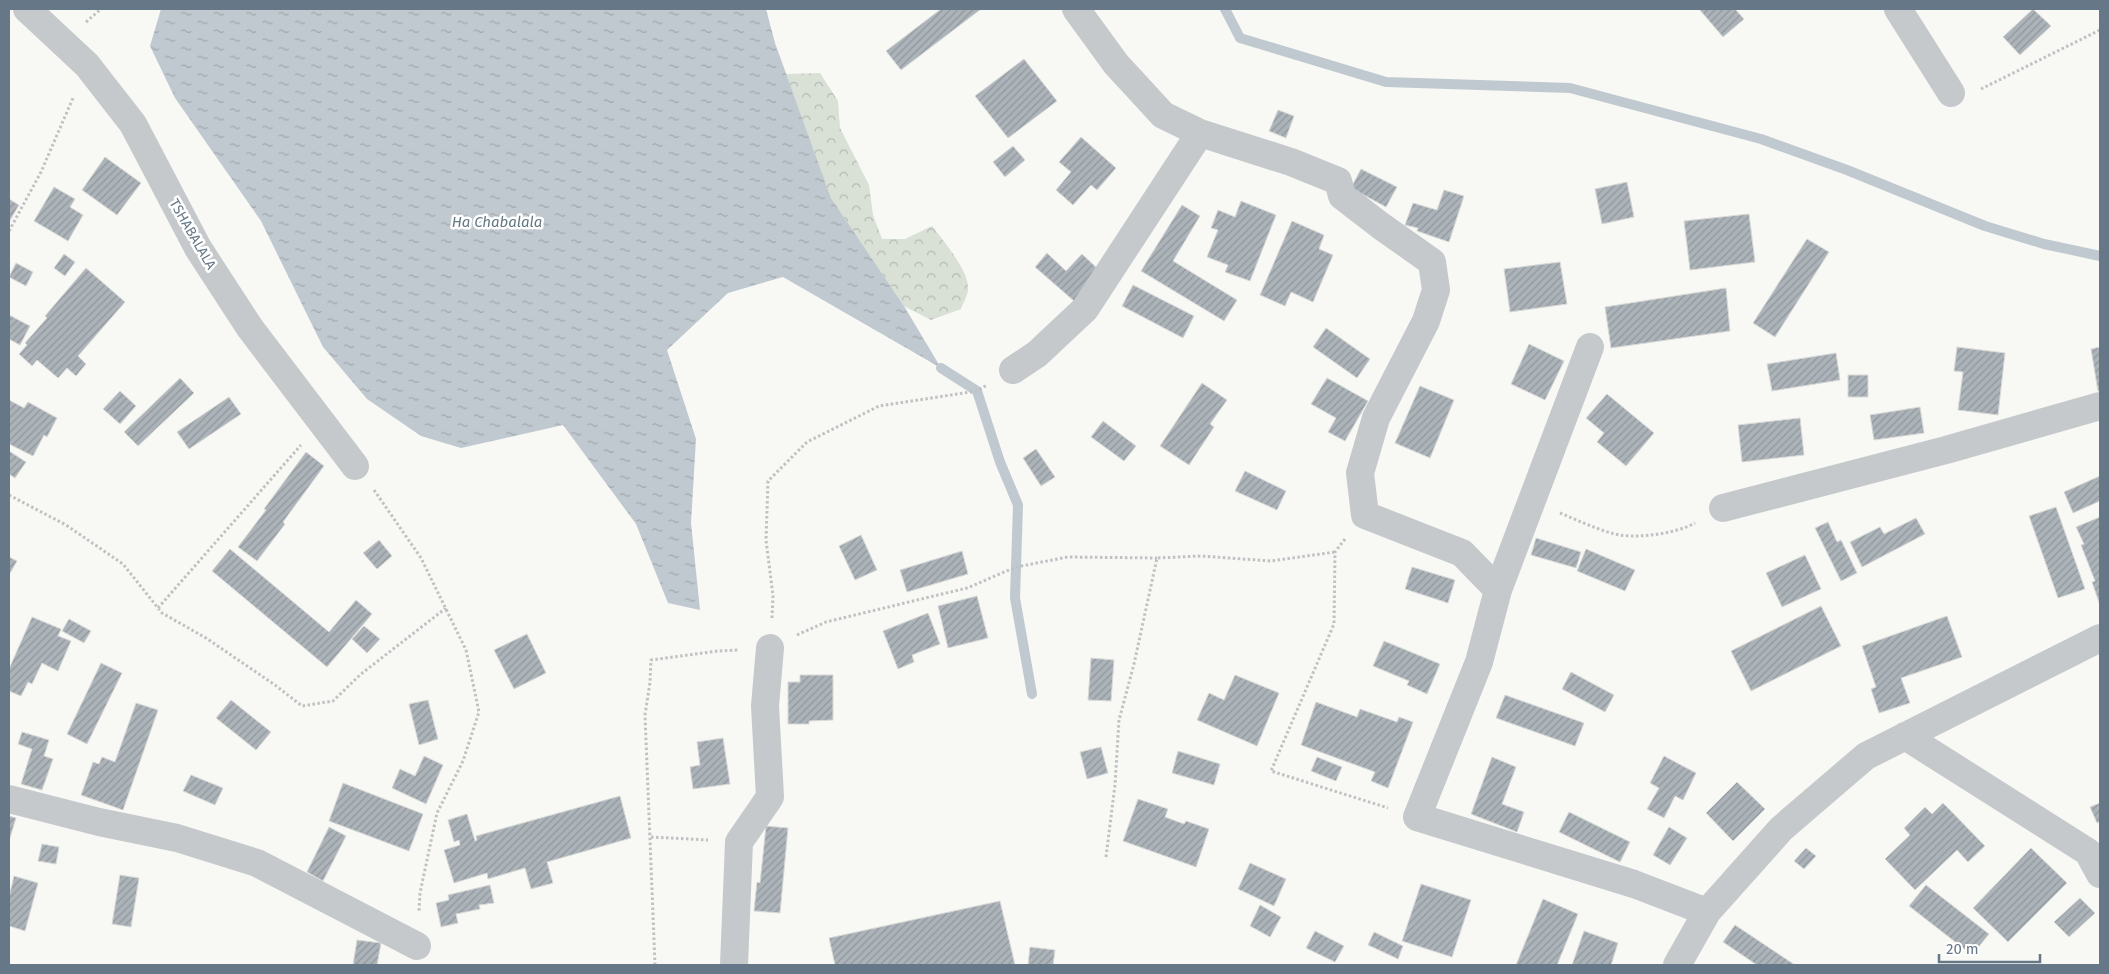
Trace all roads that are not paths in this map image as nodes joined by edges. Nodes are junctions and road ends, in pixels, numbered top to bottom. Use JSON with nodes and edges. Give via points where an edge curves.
{"nodes":[{"id":1,"x":27,"y":9,"type":"edge"},
{"id":2,"x":1076,"y":9,"type":"edge"},
{"id":3,"x":1898,"y":9,"type":"edge"},
{"id":4,"x":1950,"y":93,"type":"road end"},
{"id":5,"x":1200,"y":133,"type":"junction"},
{"id":6,"x":1590,"y":347,"type":"dead end"},
{"id":7,"x":1013,"y":370,"type":"road end"},
{"id":8,"x":2100,"y":406,"type":"edge"},
{"id":9,"x":355,"y":466,"type":"road end"},
{"id":10,"x":1723,"y":508,"type":"road end"},
{"id":11,"x":1498,"y":590,"type":"junction"},
{"id":12,"x":2100,"y":638,"type":"edge"},
{"id":13,"x":770,"y":648,"type":"road end"},
{"id":14,"x":1905,"y":736,"type":"junction"},
{"id":15,"x":9,"y":799,"type":"edge"},
{"id":16,"x":2100,"y":874,"type":"edge"},
{"id":17,"x":1707,"y":912,"type":"junction"},
{"id":18,"x":417,"y":946,"type":"road end"},
{"id":19,"x":734,"y":965,"type":"edge"},
{"id":20,"x":1677,"y":965,"type":"edge"}],
"edges":[{"from":1,"to":9,"type":"street","name":"TSHABALALA","via":[[87,65],[133,124],[198,248],[250,328]]},
{"from":2,"to":5,"type":"street","via":[[1116,64],[1163,115]]},
{"from":3,"to":4,"type":"street"},
{"from":5,"to":7,"type":"street","via":[[1084,309],[1037,354]]},
{"from":5,"to":11,"type":"street","via":[[1291,162],[1338,181],[1342,196],[1432,262],[1436,290],[1426,322],[1376,418],[1360,474],[1365,515],[1462,553]]},
{"from":6,"to":11,"type":"street"},
{"from":8,"to":10,"type":"street"},
{"from":11,"to":17,"type":"street","via":[[1479,662],[1417,817],[1634,884]]},
{"from":12,"to":14,"type":"street"},
{"from":13,"to":19,"type":"street","via":[[765,706],[770,797],[739,842]]},
{"from":14,"to":16,"type":"street","via":[[2088,852]]},
{"from":14,"to":17,"type":"street","via":[[1866,756],[1781,829]]},
{"from":15,"to":18,"type":"street","via":[[177,838],[257,863]]},
{"from":17,"to":20,"type":"street"}]}
